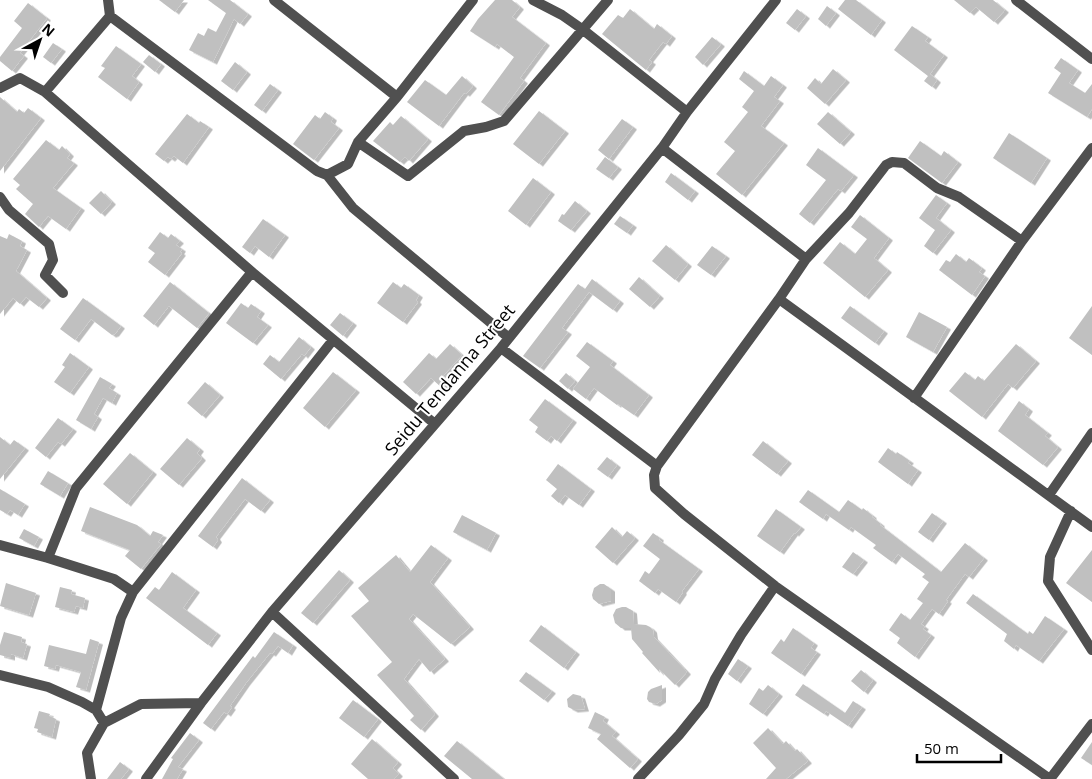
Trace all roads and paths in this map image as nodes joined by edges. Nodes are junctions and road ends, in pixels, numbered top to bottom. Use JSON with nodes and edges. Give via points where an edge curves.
{"nodes":[{"id":1,"x":108,"y":0,"type":"edge"},
{"id":2,"x":274,"y":0,"type":"edge"},
{"id":3,"x":473,"y":0,"type":"edge"},
{"id":4,"x":533,"y":0,"type":"edge"},
{"id":5,"x":608,"y":0,"type":"edge"},
{"id":6,"x":776,"y":0,"type":"edge"},
{"id":7,"x":1016,"y":0,"type":"edge"},
{"id":8,"x":110,"y":16,"type":"junction"},
{"id":9,"x":582,"y":29,"type":"junction"},
{"id":10,"x":1092,"y":59,"type":"edge"},
{"id":11,"x":0,"y":88,"type":"edge"},
{"id":12,"x":45,"y":92,"type":"junction"},
{"id":13,"x":397,"y":97,"type":"junction"},
{"id":14,"x":687,"y":112,"type":"junction"},
{"id":15,"x":358,"y":142,"type":"junction"},
{"id":16,"x":662,"y":148,"type":"junction"},
{"id":17,"x":1092,"y":148,"type":"edge"},
{"id":18,"x":327,"y":175,"type":"junction"},
{"id":19,"x":0,"y":197,"type":"edge"},
{"id":20,"x":1022,"y":241,"type":"junction"},
{"id":21,"x":806,"y":259,"type":"junction"},
{"id":22,"x":252,"y":272,"type":"junction"},
{"id":23,"x":62,"y":293,"type":"dead end"},
{"id":24,"x":780,"y":298,"type":"junction"},
{"id":25,"x":508,"y":338,"type":"junction"},
{"id":26,"x":333,"y":340,"type":"junction"},
{"id":27,"x":501,"y":348,"type":"junction"},
{"id":28,"x":914,"y":398,"type":"junction"},
{"id":29,"x":435,"y":424,"type":"junction"},
{"id":30,"x":1092,"y":433,"type":"edge"},
{"id":31,"x":657,"y":466,"type":"junction"},
{"id":32,"x":1049,"y":495,"type":"junction"},
{"id":33,"x":1071,"y":511,"type":"junction"},
{"id":34,"x":1092,"y":527,"type":"edge"},
{"id":35,"x":0,"y":546,"type":"edge"},
{"id":36,"x":48,"y":558,"type":"junction"},
{"id":37,"x":775,"y":586,"type":"junction"},
{"id":38,"x":133,"y":592,"type":"junction"},
{"id":39,"x":272,"y":612,"type":"junction"},
{"id":40,"x":1092,"y":650,"type":"edge"},
{"id":41,"x":0,"y":675,"type":"edge"},
{"id":42,"x":201,"y":703,"type":"junction"},
{"id":43,"x":96,"y":710,"type":"junction"},
{"id":44,"x":104,"y":723,"type":"junction"},
{"id":45,"x":1092,"y":724,"type":"edge"},
{"id":46,"x":91,"y":779,"type":"edge"},
{"id":47,"x":146,"y":779,"type":"edge"},
{"id":48,"x":454,"y":779,"type":"edge"},
{"id":49,"x":638,"y":779,"type":"edge"},
{"id":50,"x":1050,"y":779,"type":"edge"}],
"edges":[{"from":1,"to":8,"type":"street"},
{"from":2,"to":13,"type":"street"},
{"from":3,"to":13,"type":"street"},
{"from":4,"to":9,"type":"street"},
{"from":5,"to":9,"type":"street"},
{"from":6,"to":14,"type":"street","name":"Seidu Tendanna Street"},
{"from":7,"to":10,"type":"street"},
{"from":8,"to":12,"type":"street"},
{"from":8,"to":18,"type":"street","via":[[317,171]]},
{"from":9,"to":14,"type":"street"},
{"from":9,"to":15,"type":"street","via":[[504,121],[464,131],[408,176]]},
{"from":11,"to":12,"type":"street","via":[[20,78]]},
{"from":12,"to":22,"type":"street"},
{"from":13,"to":15,"type":"street"},
{"from":14,"to":16,"type":"street","name":"Seidu Tendanna Street"},
{"from":15,"to":18,"type":"street","via":[[348,164]]},
{"from":16,"to":21,"type":"street"},
{"from":16,"to":25,"type":"street","name":"Seidu Tendanna Street"},
{"from":17,"to":20,"type":"street"},
{"from":18,"to":25,"type":"street","via":[[353,208]]},
{"from":19,"to":23,"type":"street","via":[[9,210],[49,244],[53,260],[45,275]]},
{"from":20,"to":21,"type":"street","via":[[960,197],[938,188],[904,163],[892,162]]},
{"from":20,"to":28,"type":"street"},
{"from":21,"to":24,"type":"street"},
{"from":22,"to":26,"type":"street"},
{"from":22,"to":36,"type":"street","via":[[76,488]]},
{"from":24,"to":28,"type":"street"},
{"from":24,"to":31,"type":"street"},
{"from":25,"to":27,"type":"street","name":"Seidu Tendanna Street"},
{"from":26,"to":29,"type":"street"},
{"from":26,"to":38,"type":"street"},
{"from":27,"to":29,"type":"street","name":"Seidu Tendanna Street"},
{"from":27,"to":31,"type":"street"},
{"from":28,"to":32,"type":"street"},
{"from":29,"to":39,"type":"street","name":"Seidu Tendanna Street"},
{"from":30,"to":32,"type":"street"},
{"from":31,"to":37,"type":"street","via":[[655,488],[663,497]]},
{"from":32,"to":33,"type":"street"},
{"from":33,"to":34,"type":"street"},
{"from":33,"to":40,"type":"street","via":[[1050,557],[1048,581]]},
{"from":35,"to":36,"type":"street"},
{"from":36,"to":38,"type":"street","via":[[114,579]]},
{"from":37,"to":49,"type":"street","via":[[741,634],[704,704]]},
{"from":37,"to":50,"type":"street"},
{"from":38,"to":43,"type":"street","via":[[121,618]]},
{"from":39,"to":42,"type":"street","name":"Seidu Tendanna Street"},
{"from":39,"to":48,"type":"street"},
{"from":41,"to":43,"type":"street","via":[[48,687]]},
{"from":42,"to":44,"type":"street","via":[[141,704]]},
{"from":42,"to":47,"type":"street","name":"Seidu Tendanna Street"},
{"from":43,"to":44,"type":"street"},
{"from":44,"to":46,"type":"street","via":[[88,753]]},
{"from":45,"to":50,"type":"street"}]}
